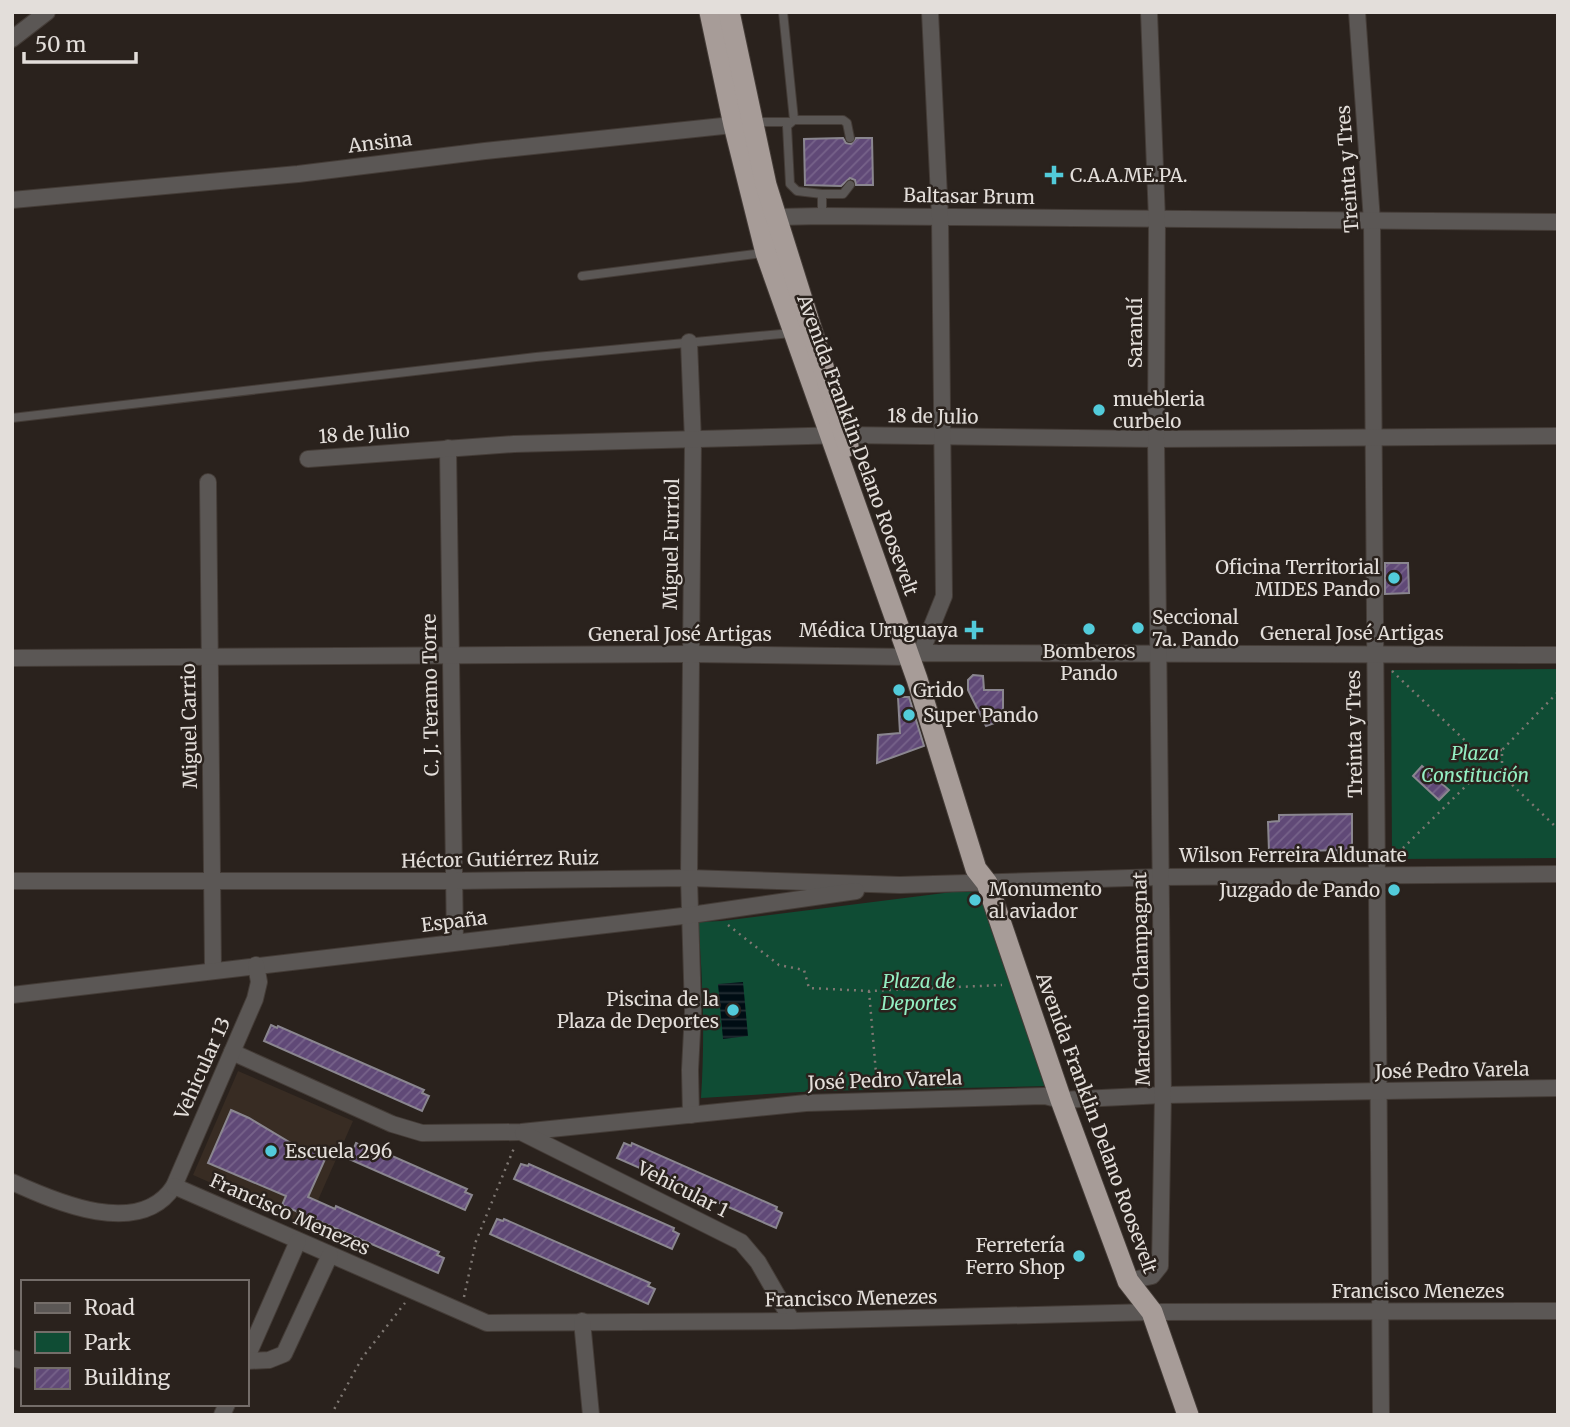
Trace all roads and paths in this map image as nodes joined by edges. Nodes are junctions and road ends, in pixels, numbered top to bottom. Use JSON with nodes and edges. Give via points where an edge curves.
{"nodes":[{"id":1,"x":47,"y":12,"type":"edge"},
{"id":2,"x":783,"y":12,"type":"edge"},
{"id":3,"x":930,"y":12,"type":"edge"},
{"id":4,"x":1149,"y":12,"type":"edge"},
{"id":5,"x":1357,"y":12,"type":"edge"},
{"id":6,"x":717,"y":13,"type":"edge"},
{"id":7,"x":12,"y":39,"type":"edge"},
{"id":8,"x":792,"y":121,"type":"junction"},
{"id":9,"x":743,"y":124,"type":"junction"},
{"id":10,"x":850,"y":138,"type":"dead end"},
{"id":11,"x":766,"y":184,"type":"junction"},
{"id":12,"x":790,"y":184,"type":"junction"},
{"id":13,"x":850,"y":185,"type":"dead end"},
{"id":14,"x":822,"y":194,"type":"junction"},
{"id":15,"x":12,"y":200,"type":"edge"},
{"id":16,"x":822,"y":216,"type":"junction"},
{"id":17,"x":940,"y":217,"type":"junction"},
{"id":18,"x":1157,"y":219,"type":"junction"},
{"id":19,"x":768,"y":220,"type":"junction"},
{"id":20,"x":1372,"y":221,"type":"junction"},
{"id":21,"x":1558,"y":222,"type":"edge"},
{"id":22,"x":766,"y":253,"type":"junction"},
{"id":23,"x":582,"y":276,"type":"dead end"},
{"id":24,"x":793,"y":332,"type":"junction"},
{"id":25,"x":690,"y":342,"type":"junction"},
{"id":26,"x":12,"y":418,"type":"edge"},
{"id":27,"x":837,"y":436,"type":"junction"},
{"id":28,"x":1558,"y":436,"type":"edge"},
{"id":29,"x":941,"y":437,"type":"junction"},
{"id":30,"x":1156,"y":439,"type":"junction"},
{"id":31,"x":1373,"y":439,"type":"junction"},
{"id":32,"x":693,"y":440,"type":"junction"},
{"id":33,"x":448,"y":448,"type":"junction"},
{"id":34,"x":308,"y":458,"type":"dead end"},
{"id":35,"x":208,"y":482,"type":"dead end"},
{"id":36,"x":1158,"y":653,"type":"junction"},
{"id":37,"x":691,"y":654,"type":"junction"},
{"id":38,"x":1374,"y":654,"type":"junction"},
{"id":39,"x":915,"y":655,"type":"junction"},
{"id":40,"x":1558,"y":655,"type":"edge"},
{"id":41,"x":450,"y":657,"type":"junction"},
{"id":42,"x":12,"y":658,"type":"edge"},
{"id":43,"x":209,"y":658,"type":"junction"},
{"id":44,"x":1558,"y":692,"type":"edge"},
{"id":45,"x":1502,"y":750,"type":"junction"},
{"id":46,"x":1476,"y":751,"type":"junction"},
{"id":47,"x":1502,"y":775,"type":"junction"},
{"id":48,"x":1475,"y":777,"type":"junction"},
{"id":49,"x":1558,"y":829,"type":"edge"},
{"id":50,"x":1376,"y":874,"type":"junction"},
{"id":51,"x":1558,"y":874,"type":"edge"},
{"id":52,"x":1161,"y":877,"type":"junction"},
{"id":53,"x":689,"y":878,"type":"junction"},
{"id":54,"x":12,"y":881,"type":"edge"},
{"id":55,"x":212,"y":881,"type":"junction"},
{"id":56,"x":454,"y":881,"type":"junction"},
{"id":57,"x":987,"y":883,"type":"junction"},
{"id":58,"x":900,"y":885,"type":"junction"},
{"id":59,"x":715,"y":910,"type":"junction"},
{"id":60,"x":691,"y":915,"type":"junction"},
{"id":61,"x":455,"y":942,"type":"junction"},
{"id":62,"x":256,"y":965,"type":"junction"},
{"id":63,"x":213,"y":969,"type":"junction"},
{"id":64,"x":1021,"y":986,"type":"junction"},
{"id":65,"x":869,"y":991,"type":"junction"},
{"id":66,"x":12,"y":995,"type":"edge"},
{"id":67,"x":232,"y":1052,"type":"junction"},
{"id":68,"x":1558,"y":1088,"type":"edge"},
{"id":69,"x":1378,"y":1093,"type":"junction"},
{"id":70,"x":1163,"y":1095,"type":"junction"},
{"id":71,"x":1060,"y":1100,"type":"junction"},
{"id":72,"x":878,"y":1101,"type":"junction"},
{"id":73,"x":691,"y":1115,"type":"junction"},
{"id":74,"x":521,"y":1132,"type":"junction"},
{"id":75,"x":12,"y":1182,"type":"edge"},
{"id":76,"x":174,"y":1186,"type":"junction"},
{"id":77,"x":298,"y":1241,"type":"junction"},
{"id":78,"x":330,"y":1255,"type":"junction"},
{"id":79,"x":1128,"y":1281,"type":"junction"},
{"id":80,"x":413,"y":1292,"type":"junction"},
{"id":81,"x":1558,"y":1311,"type":"edge"},
{"id":82,"x":460,"y":1312,"type":"junction"},
{"id":83,"x":1152,"y":1312,"type":"junction"},
{"id":84,"x":1382,"y":1312,"type":"junction"},
{"id":85,"x":582,"y":1321,"type":"junction"},
{"id":86,"x":792,"y":1321,"type":"junction"},
{"id":87,"x":248,"y":1357,"type":"edge"},
{"id":88,"x":248,"y":1359,"type":"edge"},
{"id":89,"x":331,"y":1415,"type":"edge"},
{"id":90,"x":591,"y":1415,"type":"edge"},
{"id":91,"x":1188,"y":1415,"type":"edge"},
{"id":92,"x":1381,"y":1415,"type":"edge"}],
"edges":[{"from":1,"to":7,"type":"street"},
{"from":2,"to":8,"type":"lane"},
{"from":3,"to":17,"type":"street"},
{"from":4,"to":18,"type":"street","name":"Sarandí"},
{"from":5,"to":20,"type":"street","name":"Treinta y Tres"},
{"from":6,"to":9,"type":"highway","name":"Avenida Franklin Delano Roosevelt"},
{"from":8,"to":9,"type":"lane"},
{"from":8,"to":10,"type":"lane","via":[[843,120]]},
{"from":8,"to":12,"type":"lane","via":[[787,126]]},
{"from":9,"to":11,"type":"highway","name":"Avenida Franklin Delano Roosevelt"},
{"from":9,"to":15,"type":"street","name":"Ansina","via":[[298,174]]},
{"from":9,"to":19,"type":"highway","name":"Avenida Franklin Delano Roosevelt"},
{"from":11,"to":12,"type":"lane"},
{"from":11,"to":19,"type":"highway","name":"Avenida Franklin Delano Roosevelt"},
{"from":12,"to":14,"type":"lane","via":[[797,191]]},
{"from":13,"to":14,"type":"lane","via":[[843,194]]},
{"from":14,"to":16,"type":"lane"},
{"from":16,"to":17,"type":"street","name":"Baltasar Brum"},
{"from":16,"to":19,"type":"street","name":"Baltasar Brum"},
{"from":17,"to":18,"type":"street","name":"Baltasar Brum"},
{"from":17,"to":29,"type":"street"},
{"from":18,"to":20,"type":"street","name":"Baltasar Brum"},
{"from":18,"to":30,"type":"street","name":"Sarandí"},
{"from":19,"to":22,"type":"highway","name":"Avenida Franklin Delano Roosevelt"},
{"from":19,"to":27,"type":"highway","name":"Avenida Franklin Delano Roosevelt"},
{"from":20,"to":21,"type":"street","name":"Baltasar Brum"},
{"from":20,"to":31,"type":"street","name":"Treinta y Tres"},
{"from":22,"to":23,"type":"lane"},
{"from":22,"to":24,"type":"highway","name":"Avenida Franklin Delano Roosevelt"},
{"from":24,"to":25,"type":"lane"},
{"from":24,"to":27,"type":"highway","name":"Avenida Franklin Delano Roosevelt"},
{"from":25,"to":26,"type":"lane"},
{"from":25,"to":32,"type":"street","name":"Miguel Furriol"},
{"from":27,"to":29,"type":"street","name":"18 de Julio"},
{"from":27,"to":32,"type":"street","name":"18 de Julio"},
{"from":27,"to":39,"type":"highway","name":"Avenida Franklin Delano Roosevelt","via":[[866,533]]},
{"from":28,"to":31,"type":"street","name":"18 de Julio"},
{"from":29,"to":30,"type":"street","name":"18 de Julio"},
{"from":29,"to":39,"type":"street","via":[[944,597]]},
{"from":30,"to":31,"type":"street","name":"18 de Julio"},
{"from":30,"to":36,"type":"street","name":"Sarandí"},
{"from":31,"to":38,"type":"street","name":"Treinta y Tres"},
{"from":32,"to":33,"type":"street","name":"18 de Julio"},
{"from":32,"to":37,"type":"street","name":"Miguel Furriol"},
{"from":33,"to":34,"type":"street","name":"18 de Julio"},
{"from":33,"to":41,"type":"street","name":"C. J. Teramo Torre"},
{"from":35,"to":43,"type":"street","name":"Miguel Carrio"},
{"from":36,"to":38,"type":"street","name":"General José Artigas"},
{"from":36,"to":39,"type":"street","name":"General José Artigas"},
{"from":36,"to":52,"type":"street","name":"Marcelino Champagnat"},
{"from":37,"to":39,"type":"street","name":"General José Artigas"},
{"from":37,"to":41,"type":"street","name":"General José Artigas"},
{"from":37,"to":53,"type":"street","name":"Miguel Furriol"},
{"from":38,"to":40,"type":"street","name":"General José Artigas"},
{"from":38,"to":46,"type":"path"},
{"from":38,"to":50,"type":"street","name":"Treinta y Tres"},
{"from":39,"to":57,"type":"highway","name":"Avenida Franklin Delano Roosevelt","via":[[976,869]]},
{"from":41,"to":43,"type":"street","name":"General José Artigas"},
{"from":41,"to":56,"type":"street","name":"C. J. Teramo Torre"},
{"from":42,"to":43,"type":"street","name":"General José Artigas"},
{"from":43,"to":55,"type":"street","name":"Miguel Carrio"},
{"from":44,"to":45,"type":"path"},
{"from":45,"to":46,"type":"path"},
{"from":45,"to":47,"type":"path"},
{"from":46,"to":48,"type":"path"},
{"from":47,"to":48,"type":"path"},
{"from":47,"to":49,"type":"path"},
{"from":48,"to":50,"type":"path"},
{"from":50,"to":51,"type":"street","name":"Wilson Ferreira Aldunate"},
{"from":50,"to":52,"type":"street","name":"Wilson Ferreira Aldunate"},
{"from":50,"to":69,"type":"street","name":"Treinta y Tres"},
{"from":52,"to":57,"type":"street","name":"Wilson Ferreira Aldunate"},
{"from":52,"to":70,"type":"street","name":"Marcelino Champagnat"},
{"from":53,"to":56,"type":"street","name":"Héctor Gutiérrez Ruiz"},
{"from":53,"to":58,"type":"street","name":"Héctor Gutiérrez Ruiz"},
{"from":53,"to":60,"type":"street","name":"Miguel Furriol"},
{"from":54,"to":55,"type":"street","name":"Héctor Gutiérrez Ruiz"},
{"from":55,"to":56,"type":"street","name":"Héctor Gutiérrez Ruiz"},
{"from":55,"to":63,"type":"street","name":"Miguel Carrio"},
{"from":56,"to":61,"type":"street","name":"C. J. Teramo Torre"},
{"from":57,"to":58,"type":"street","name":"Héctor Gutiérrez Ruiz"},
{"from":57,"to":64,"type":"highway","name":"Avenida Franklin Delano Roosevelt"},
{"from":58,"to":59,"type":"street","name":"España"},
{"from":59,"to":60,"type":"street","name":"España"},
{"from":59,"to":65,"type":"path","via":[[722,921],[779,965],[804,970],[809,988]]},
{"from":60,"to":61,"type":"street","name":"España"},
{"from":60,"to":73,"type":"street","name":"Miguel Furriol"},
{"from":61,"to":62,"type":"street","name":"España"},
{"from":62,"to":63,"type":"street","name":"España"},
{"from":62,"to":67,"type":"street","name":"Vehicular 13","via":[[255,999]]},
{"from":63,"to":66,"type":"street","name":"España"},
{"from":64,"to":65,"type":"path"},
{"from":64,"to":71,"type":"highway","name":"Avenida Franklin Delano Roosevelt"},
{"from":65,"to":72,"type":"path"},
{"from":67,"to":74,"type":"street","name":"José Pedro Varela","via":[[422,1133]]},
{"from":67,"to":76,"type":"street","name":"Vehicular 13"},
{"from":68,"to":69,"type":"street","name":"José Pedro Varela"},
{"from":69,"to":70,"type":"street","name":"José Pedro Varela"},
{"from":69,"to":84,"type":"street","name":"Treinta y Tres"},
{"from":70,"to":71,"type":"street","name":"José Pedro Varela"},
{"from":70,"to":79,"type":"street","name":"Marcelino Champagnat","via":[[1160,1266],[1152,1276]]},
{"from":71,"to":72,"type":"street","name":"José Pedro Varela","via":[[1045,1096]]},
{"from":71,"to":79,"type":"highway","name":"Avenida Franklin Delano Roosevelt"},
{"from":72,"to":73,"type":"street","name":"José Pedro Varela"},
{"from":73,"to":74,"type":"street","name":"José Pedro Varela"},
{"from":74,"to":82,"type":"path","via":[[476,1241]]},
{"from":74,"to":86,"type":"street","name":"Vehicular 1","via":[[741,1242]]},
{"from":75,"to":76,"type":"street","via":[[99,1213],[151,1208],[166,1199]]},
{"from":76,"to":77,"type":"street","name":"Francisco Menezes"},
{"from":77,"to":78,"type":"street","name":"Francisco Menezes"},
{"from":77,"to":87,"type":"street"},
{"from":78,"to":80,"type":"street","name":"Francisco Menezes"},
{"from":78,"to":88,"type":"street","via":[[284,1354],[268,1360]]},
{"from":79,"to":83,"type":"highway","name":"Avenida Franklin Delano Roosevelt"},
{"from":80,"to":82,"type":"street","name":"Francisco Menezes"},
{"from":80,"to":89,"type":"path","via":[[362,1359]]},
{"from":81,"to":84,"type":"street","name":"Francisco Menezes"},
{"from":82,"to":85,"type":"street","name":"Francisco Menezes","via":[[499,1324]]},
{"from":83,"to":84,"type":"street","name":"Francisco Menezes"},
{"from":83,"to":86,"type":"street","name":"Francisco Menezes"},
{"from":83,"to":91,"type":"highway","name":"Avenida Franklin Delano Roosevelt"},
{"from":84,"to":92,"type":"street","name":"Treinta y Tres"},
{"from":85,"to":86,"type":"street","name":"Francisco Menezes"},
{"from":85,"to":90,"type":"street"}]}
